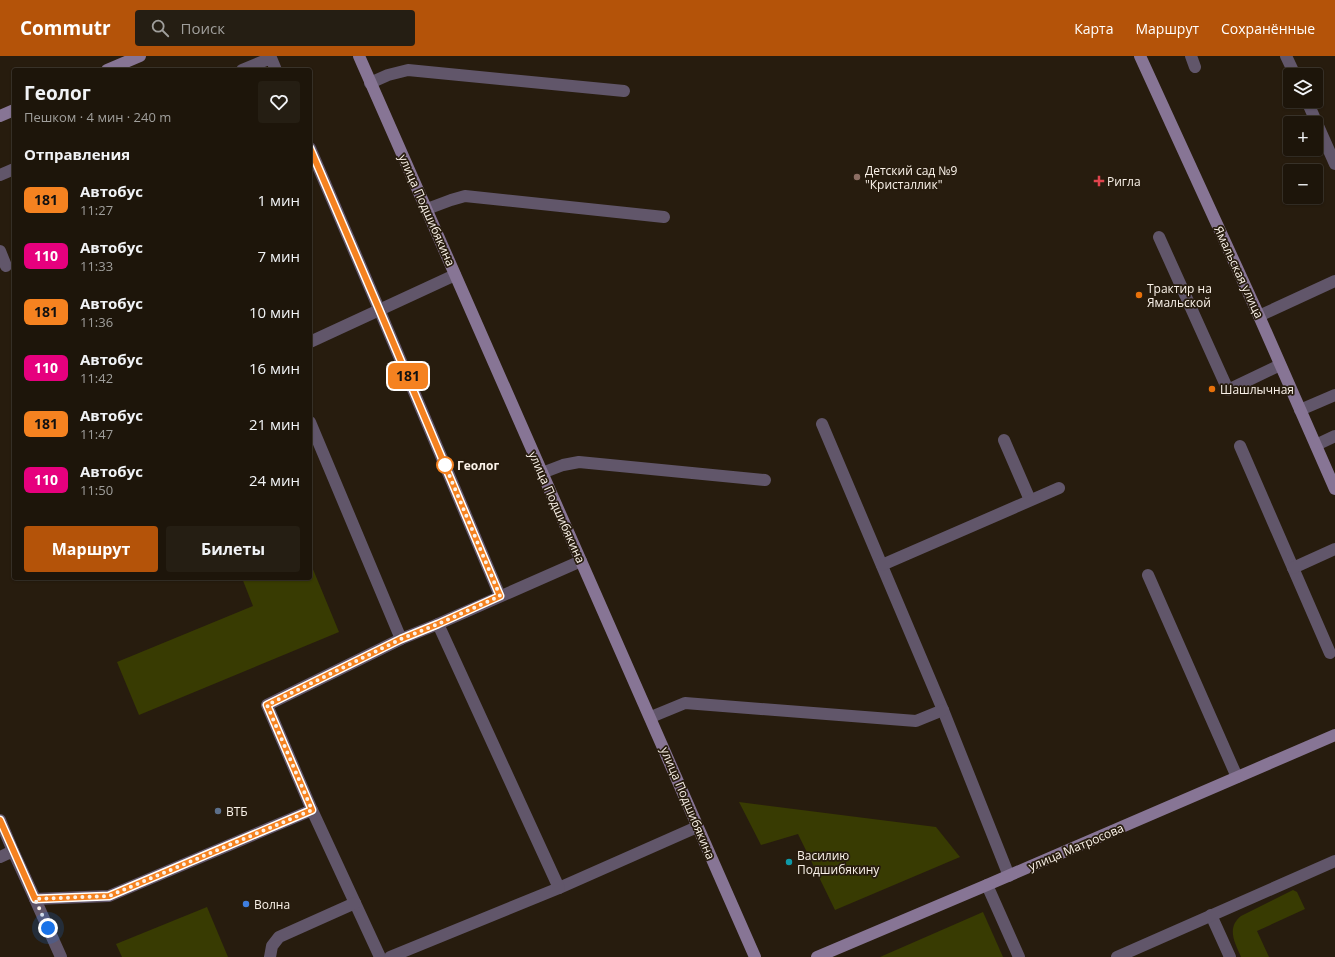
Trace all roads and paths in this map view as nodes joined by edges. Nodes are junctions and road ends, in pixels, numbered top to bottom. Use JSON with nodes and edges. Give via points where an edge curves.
{"nodes":[{"id":1,"x":140,"y":56,"type":"edge"},
{"id":2,"x":359,"y":56,"type":"edge"},
{"id":3,"x":1140,"y":56,"type":"edge"},
{"id":4,"x":1286,"y":56,"type":"edge"},
{"id":5,"x":112,"y":68,"type":"edge"},
{"id":6,"x":247,"y":68,"type":"edge"},
{"id":7,"x":275,"y":68,"type":"edge"},
{"id":8,"x":1292,"y":68,"type":"edge"},
{"id":9,"x":370,"y":83,"type":"junction"},
{"id":10,"x":624,"y":91,"type":"dead end"},
{"id":11,"x":1311,"y":108,"type":"edge"},
{"id":12,"x":12,"y":111,"type":"edge"},
{"id":13,"x":0,"y":116,"type":"edge"},
{"id":14,"x":1332,"y":147,"type":"edge"},
{"id":15,"x":312,"y":153,"type":"edge"},
{"id":16,"x":1335,"y":164,"type":"edge"},
{"id":17,"x":12,"y":170,"type":"edge"},
{"id":18,"x":0,"y":175,"type":"edge"},
{"id":19,"x":427,"y":209,"type":"junction"},
{"id":20,"x":664,"y":217,"type":"dead end"},
{"id":21,"x":1159,"y":237,"type":"dead end"},
{"id":22,"x":0,"y":251,"type":"edge"},
{"id":23,"x":7,"y":268,"type":"edge"},
{"id":24,"x":456,"y":275,"type":"junction"},
{"id":25,"x":1335,"y":281,"type":"edge"},
{"id":26,"x":379,"y":309,"type":"junction"},
{"id":27,"x":1259,"y":316,"type":"junction"},
{"id":28,"x":312,"y":341,"type":"edge"},
{"id":29,"x":1280,"y":365,"type":"junction"},
{"id":30,"x":1335,"y":395,"type":"edge"},
{"id":31,"x":1300,"y":410,"type":"junction"},
{"id":32,"x":822,"y":424,"type":"dead end"},
{"id":33,"x":312,"y":427,"type":"edge"},
{"id":34,"x":1335,"y":436,"type":"edge"},
{"id":35,"x":1004,"y":440,"type":"dead end"},
{"id":36,"x":1316,"y":445,"type":"junction"},
{"id":37,"x":1240,"y":446,"type":"dead end"},
{"id":38,"x":542,"y":473,"type":"junction"},
{"id":39,"x":764,"y":480,"type":"dead end"},
{"id":40,"x":1059,"y":488,"type":"dead end"},
{"id":41,"x":1335,"y":490,"type":"edge"},
{"id":42,"x":1030,"y":500,"type":"junction"},
{"id":43,"x":1335,"y":549,"type":"edge"},
{"id":44,"x":581,"y":561,"type":"junction"},
{"id":45,"x":882,"y":565,"type":"junction"},
{"id":46,"x":1294,"y":568,"type":"junction"},
{"id":47,"x":1148,"y":575,"type":"dead end"},
{"id":48,"x":500,"y":596,"type":"junction"},
{"id":49,"x":438,"y":624,"type":"junction"},
{"id":50,"x":401,"y":639,"type":"junction"},
{"id":51,"x":1330,"y":653,"type":"dead end"},
{"id":52,"x":943,"y":710,"type":"junction"},
{"id":53,"x":650,"y":717,"type":"junction"},
{"id":54,"x":1335,"y":735,"type":"edge"},
{"id":55,"x":1237,"y":778,"type":"junction"},
{"id":56,"x":312,"y":810,"type":"junction"},
{"id":57,"x":0,"y":820,"type":"edge"},
{"id":58,"x":697,"y":827,"type":"junction"},
{"id":59,"x":13,"y":851,"type":"junction"},
{"id":60,"x":0,"y":857,"type":"edge"},
{"id":61,"x":1335,"y":861,"type":"edge"},
{"id":62,"x":1009,"y":876,"type":"junction"},
{"id":63,"x":987,"y":885,"type":"junction"},
{"id":64,"x":559,"y":888,"type":"junction"},
{"id":65,"x":35,"y":899,"type":"junction"},
{"id":66,"x":355,"y":903,"type":"junction"},
{"id":67,"x":1211,"y":915,"type":"junction"},
{"id":68,"x":61,"y":957,"type":"edge"},
{"id":69,"x":270,"y":957,"type":"edge"},
{"id":70,"x":380,"y":957,"type":"edge"},
{"id":71,"x":390,"y":957,"type":"edge"},
{"id":72,"x":755,"y":957,"type":"edge"},
{"id":73,"x":816,"y":957,"type":"edge"},
{"id":74,"x":1019,"y":957,"type":"edge"},
{"id":75,"x":1117,"y":957,"type":"edge"},
{"id":76,"x":1230,"y":957,"type":"edge"}],
"edges":[{"from":1,"to":5,"type":"street"},
{"from":2,"to":9,"type":"street","name":"улица Подшибякина"},
{"from":3,"to":27,"type":"street","name":"Ямальская улица"},
{"from":4,"to":8,"type":"lane"},
{"from":6,"to":7,"type":"lane","via":[[271,58]]},
{"from":9,"to":10,"type":"lane","via":[[408,70]]},
{"from":9,"to":19,"type":"street","name":"улица Подшибякина"},
{"from":11,"to":14,"type":"lane"},
{"from":12,"to":13,"type":"street"},
{"from":14,"to":16,"type":"lane"},
{"from":15,"to":26,"type":"lane"},
{"from":17,"to":18,"type":"lane"},
{"from":19,"to":20,"type":"lane","via":[[465,196]]},
{"from":19,"to":24,"type":"street","name":"улица Подшибякина"},
{"from":21,"to":29,"type":"lane","via":[[1228,390]]},
{"from":22,"to":23,"type":"lane"},
{"from":24,"to":26,"type":"lane"},
{"from":24,"to":38,"type":"street","name":"улица Подшибякина"},
{"from":25,"to":27,"type":"lane"},
{"from":26,"to":28,"type":"lane"},
{"from":26,"to":48,"type":"lane"},
{"from":27,"to":29,"type":"street","name":"Ямальская улица"},
{"from":29,"to":31,"type":"street","name":"Ямальская улица"},
{"from":30,"to":31,"type":"lane"},
{"from":31,"to":36,"type":"street","name":"Ямальская улица"},
{"from":32,"to":45,"type":"lane"},
{"from":33,"to":50,"type":"lane"},
{"from":34,"to":36,"type":"lane"},
{"from":35,"to":42,"type":"lane"},
{"from":36,"to":41,"type":"street","name":"Ямальская улица"},
{"from":37,"to":46,"type":"lane"},
{"from":38,"to":39,"type":"lane","via":[[579,462]]},
{"from":38,"to":44,"type":"street","name":"улица Подшибякина"},
{"from":40,"to":42,"type":"lane"},
{"from":42,"to":45,"type":"lane"},
{"from":43,"to":46,"type":"lane"},
{"from":44,"to":48,"type":"lane"},
{"from":44,"to":53,"type":"street","name":"улица Подшибякина"},
{"from":45,"to":52,"type":"lane"},
{"from":46,"to":51,"type":"lane"},
{"from":47,"to":55,"type":"lane"},
{"from":48,"to":49,"type":"lane"},
{"from":49,"to":50,"type":"lane"},
{"from":49,"to":64,"type":"lane"},
{"from":50,"to":56,"type":"lane","via":[[267,705]]},
{"from":52,"to":53,"type":"lane","via":[[916,721],[685,703]]},
{"from":52,"to":62,"type":"lane"},
{"from":53,"to":58,"type":"street","name":"улица Подшибякина"},
{"from":54,"to":55,"type":"street","name":"улица Матросова"},
{"from":55,"to":62,"type":"street","name":"улица Матросова"},
{"from":56,"to":65,"type":"lane","via":[[109,896]]},
{"from":56,"to":66,"type":"lane"},
{"from":57,"to":59,"type":"lane"},
{"from":58,"to":64,"type":"lane"},
{"from":58,"to":72,"type":"street","name":"улица Подшибякина"},
{"from":59,"to":60,"type":"lane"},
{"from":59,"to":65,"type":"lane"},
{"from":61,"to":67,"type":"lane"},
{"from":62,"to":63,"type":"street","name":"улица Матросова"},
{"from":63,"to":73,"type":"street","name":"улица Матросова"},
{"from":63,"to":74,"type":"lane"},
{"from":64,"to":71,"type":"lane"},
{"from":65,"to":68,"type":"lane"},
{"from":66,"to":69,"type":"lane","via":[[279,937],[272,946]]},
{"from":66,"to":70,"type":"lane"},
{"from":67,"to":75,"type":"lane"},
{"from":67,"to":76,"type":"lane"}]}
